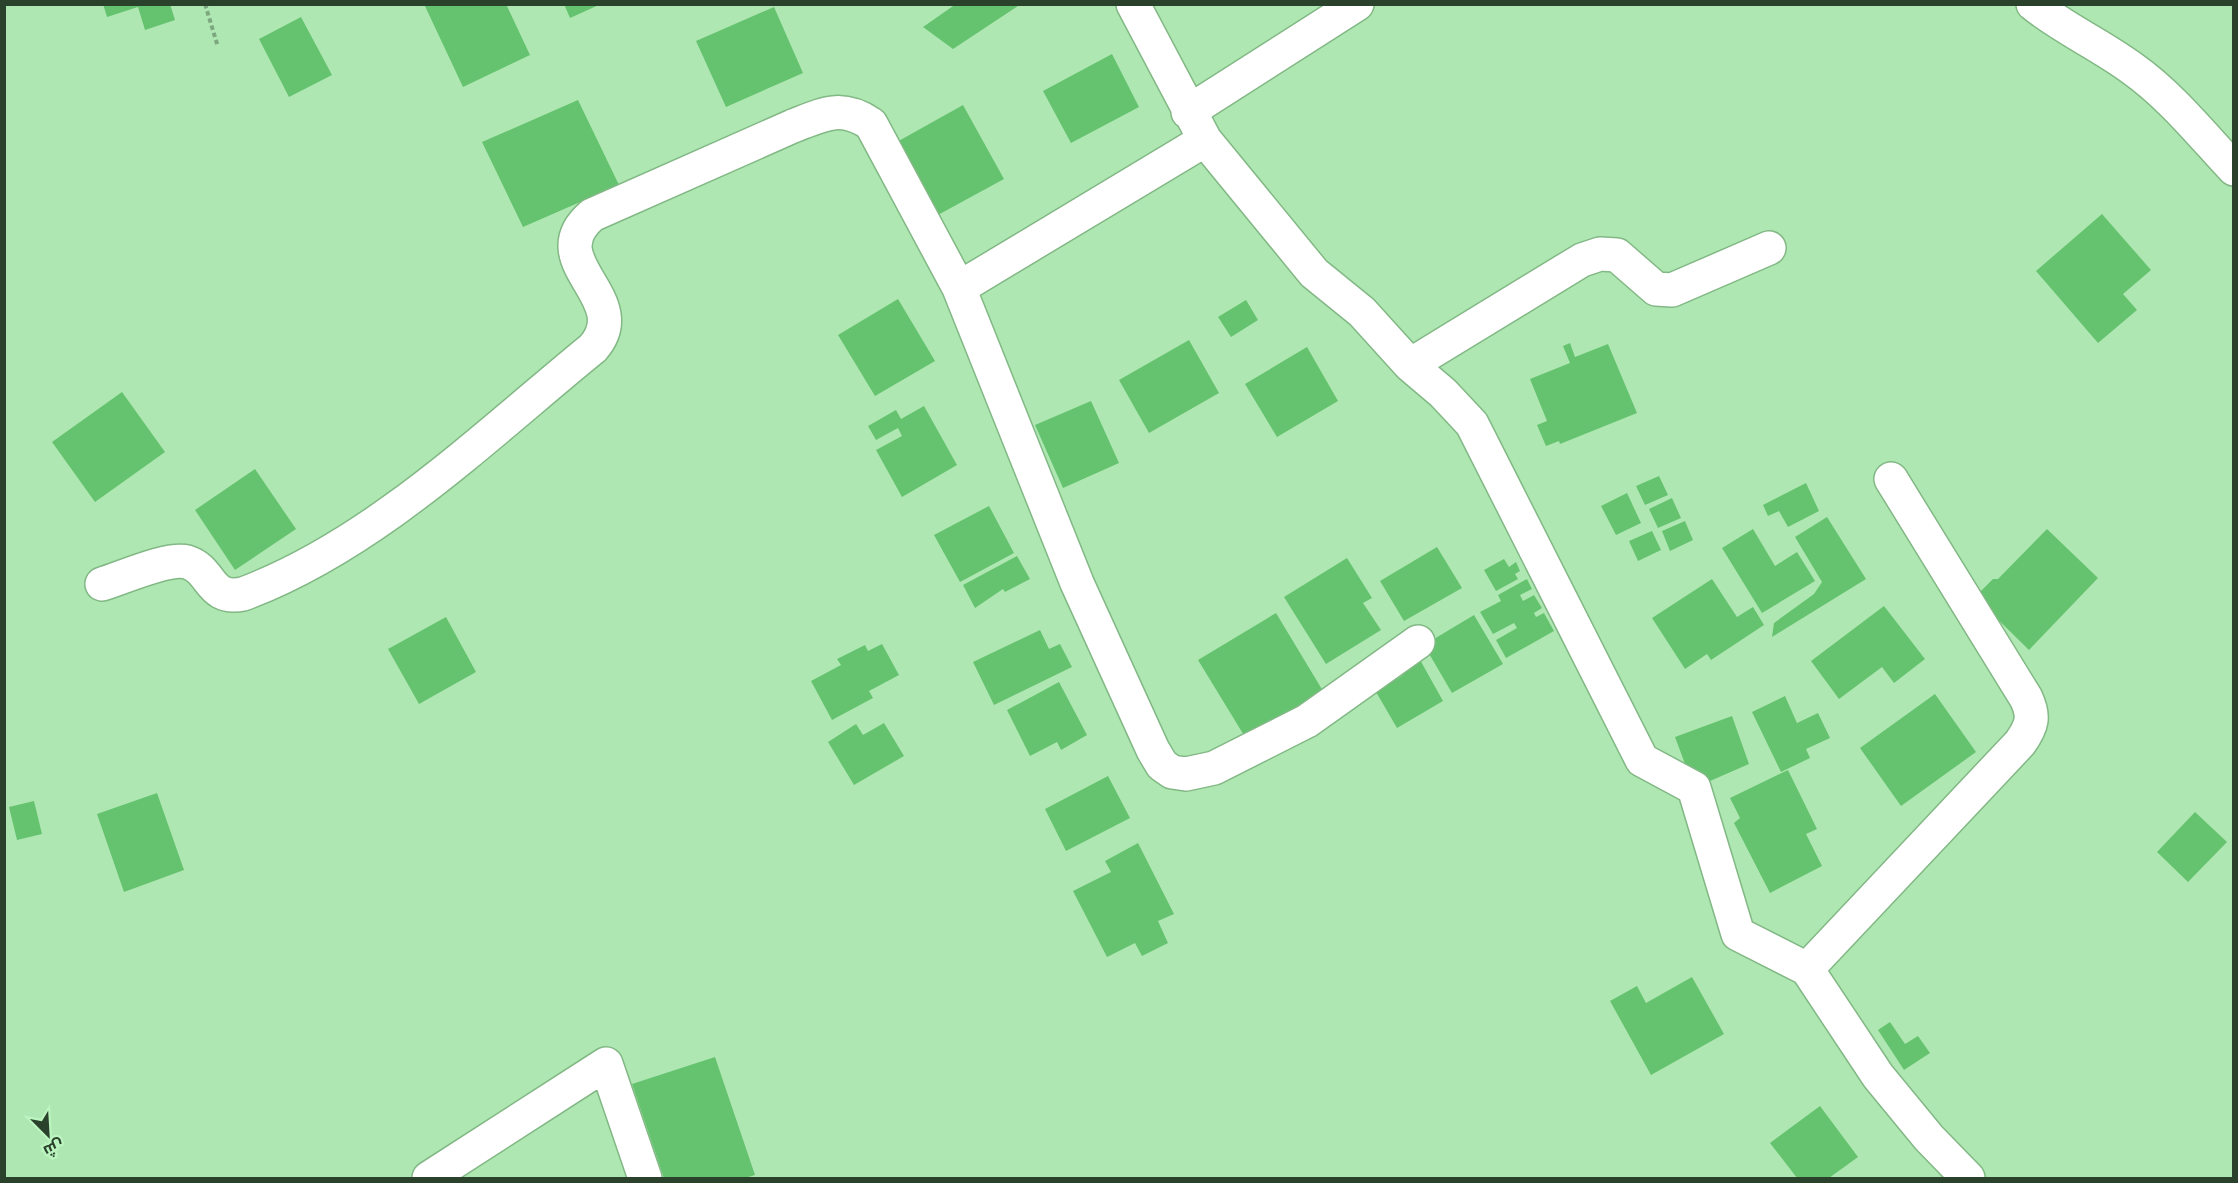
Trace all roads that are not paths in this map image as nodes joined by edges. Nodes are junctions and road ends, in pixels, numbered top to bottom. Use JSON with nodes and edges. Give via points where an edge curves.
{"nodes":[{"id":1,"x":1133,"y":4,"type":"edge"},
{"id":2,"x":1357,"y":4,"type":"edge"},
{"id":3,"x":2033,"y":4,"type":"edge"},
{"id":4,"x":1188,"y":112,"type":"junction"},
{"id":5,"x":1204,"y":140,"type":"junction"},
{"id":6,"x":2234,"y":169,"type":"edge"},
{"id":7,"x":1769,"y":248,"type":"dead end"},
{"id":8,"x":959,"y":288,"type":"junction"},
{"id":9,"x":1410,"y":365,"type":"junction"},
{"id":10,"x":1891,"y":479,"type":"dead end"},
{"id":11,"x":102,"y":584,"type":"dead end"},
{"id":12,"x":1418,"y":642,"type":"dead end"},
{"id":13,"x":1807,"y":969,"type":"junction"},
{"id":14,"x":429,"y":1179,"type":"edge"},
{"id":15,"x":645,"y":1179,"type":"edge"},
{"id":16,"x":1968,"y":1179,"type":"edge"}],
"edges":[{"from":1,"to":4,"type":"street"},
{"from":2,"to":4,"type":"street"},
{"from":3,"to":6,"type":"street","via":[[2134,69]]},
{"from":4,"to":5,"type":"street"},
{"from":5,"to":8,"type":"street"},
{"from":5,"to":9,"type":"street","via":[[1314,273],[1362,312]]},
{"from":7,"to":9,"type":"street","via":[[1672,290],[1656,289],[1617,255],[1600,254],[1582,260]]},
{"from":8,"to":11,"type":"street","via":[[871,124],[856,114],[827,113],[592,215],[574,238],[575,252],[602,308],[606,322],[603,336],[358,537],[234,596],[218,591],[195,566],[178,560]]},
{"from":8,"to":12,"type":"street","via":[[1077,583],[1162,765],[1172,772],[1186,774],[1214,768],[1307,721]]},
{"from":9,"to":13,"type":"street","via":[[1472,424],[1642,760],[1694,788],[1738,934]]},
{"from":10,"to":13,"type":"street","via":[[2026,698],[2032,726]]},
{"from":13,"to":16,"type":"street","via":[[1878,1076]]},
{"from":14,"to":15,"type":"street","via":[[606,1064]]}]}
